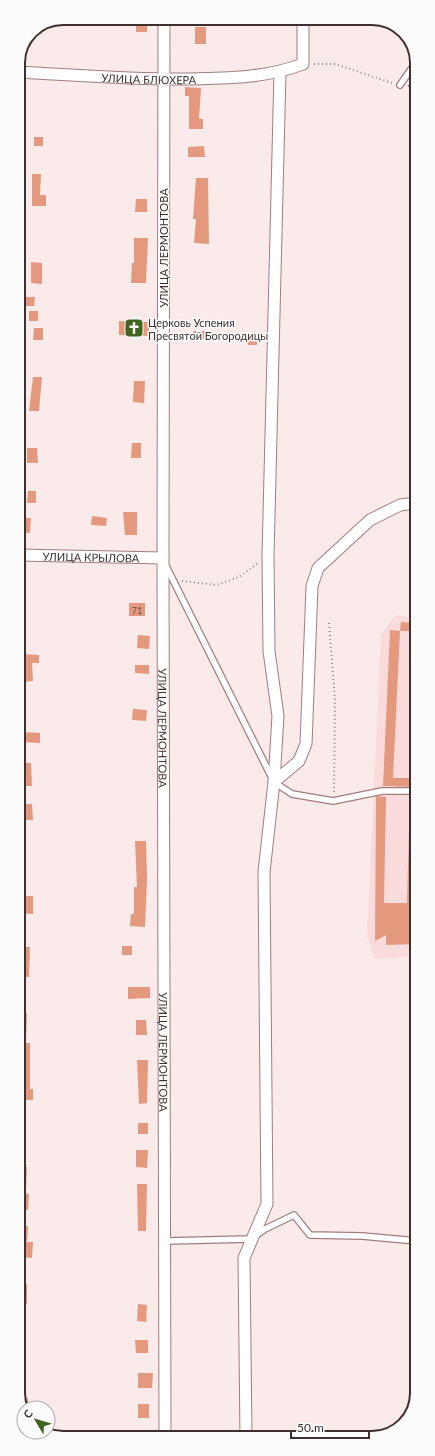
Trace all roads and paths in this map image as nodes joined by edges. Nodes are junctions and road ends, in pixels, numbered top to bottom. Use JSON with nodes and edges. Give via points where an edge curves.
{"nodes":[{"id":1,"x":164,"y":25,"type":"edge"},
{"id":2,"x":303,"y":25,"type":"edge"},
{"id":3,"x":302,"y":64,"type":"junction"},
{"id":4,"x":410,"y":71,"type":"edge"},
{"id":5,"x":25,"y":72,"type":"edge"},
{"id":6,"x":280,"y":72,"type":"junction"},
{"id":7,"x":164,"y":79,"type":"junction"},
{"id":8,"x":400,"y":86,"type":"junction"},
{"id":9,"x":410,"y":86,"type":"edge"},
{"id":10,"x":410,"y":504,"type":"edge"},
{"id":11,"x":25,"y":554,"type":"edge"},
{"id":12,"x":268,"y":556,"type":"junction"},
{"id":13,"x":163,"y":558,"type":"junction"},
{"id":14,"x":173,"y":580,"type":"junction"},
{"id":15,"x":329,"y":623,"type":"dead end"},
{"id":16,"x":274,"y":782,"type":"junction"},
{"id":17,"x":410,"y":791,"type":"edge"},
{"id":18,"x":333,"y":801,"type":"junction"},
{"id":19,"x":251,"y":1239,"type":"junction"},
{"id":20,"x":410,"y":1240,"type":"edge"},
{"id":21,"x":165,"y":1241,"type":"junction"},
{"id":22,"x":165,"y":1431,"type":"edge"},
{"id":23,"x":246,"y":1431,"type":"edge"}],
"edges":[{"from":1,"to":7,"type":"street","name":"УЛИЦА ЛЕРМОНТОВА"},
{"from":2,"to":3,"type":"street"},
{"from":3,"to":6,"type":"street","name":"УЛИЦА БЛЮХЕРА"},
{"from":3,"to":8,"type":"path","via":[[335,64]]},
{"from":4,"to":8,"type":"lane"},
{"from":5,"to":7,"type":"street","name":"УЛИЦА БЛЮХЕРА"},
{"from":6,"to":7,"type":"street","name":"УЛИЦА БЛЮХЕРА","via":[[236,78]]},
{"from":6,"to":12,"type":"street"},
{"from":7,"to":13,"type":"street","name":"УЛИЦА ЛЕРМОНТОВА"},
{"from":8,"to":9,"type":"path"},
{"from":10,"to":16,"type":"street","via":[[400,505],[370,520],[318,568],[312,586],[306,744],[299,761]]},
{"from":11,"to":13,"type":"street","name":"УЛИЦА КРЫЛОВА"},
{"from":12,"to":14,"type":"path","via":[[239,577],[217,585]]},
{"from":12,"to":16,"type":"street","via":[[269,651],[278,716]]},
{"from":13,"to":14,"type":"lane"},
{"from":13,"to":21,"type":"street","name":"УЛИЦА ЛЕРМОНТОВА"},
{"from":14,"to":16,"type":"lane"},
{"from":15,"to":18,"type":"path","via":[[335,701]]},
{"from":16,"to":18,"type":"lane","via":[[292,794]]},
{"from":16,"to":19,"type":"street","via":[[264,872],[267,1204]]},
{"from":17,"to":18,"type":"lane","via":[[382,791]]},
{"from":19,"to":20,"type":"lane","via":[[264,1229],[294,1215],[310,1235]]},
{"from":19,"to":21,"type":"lane"},
{"from":19,"to":23,"type":"street","via":[[244,1258]]},
{"from":21,"to":22,"type":"street","name":"УЛИЦА ЛЕРМОНТОВА"}]}
